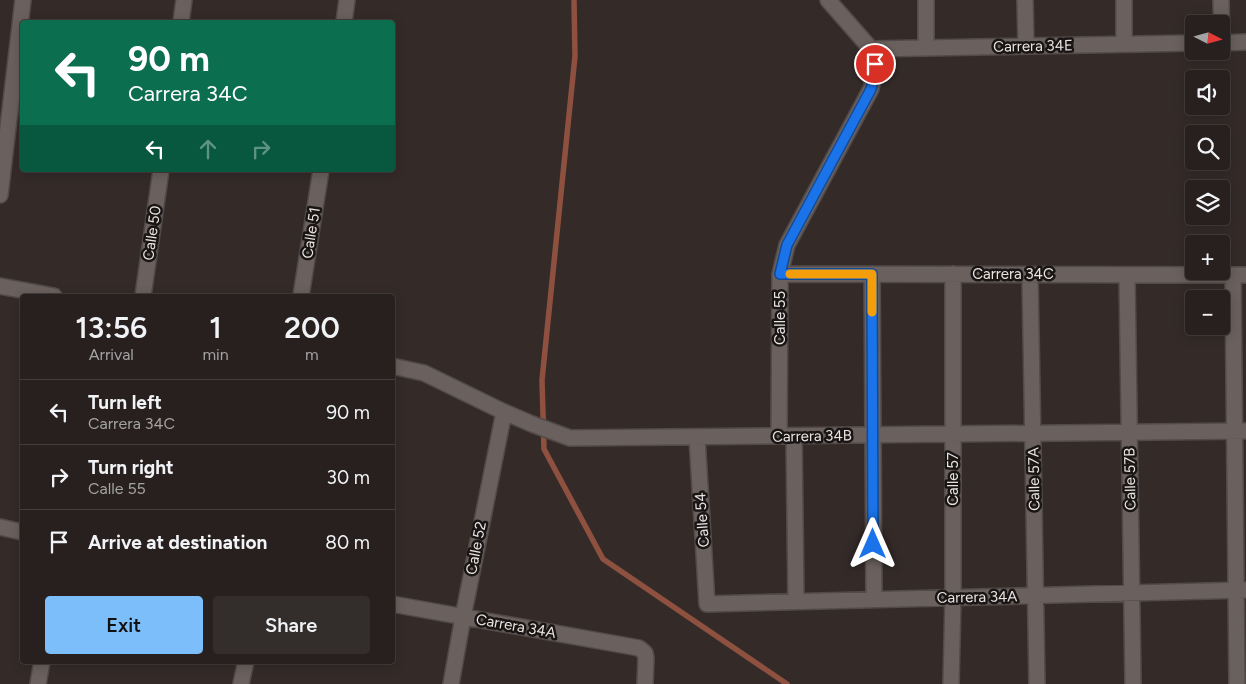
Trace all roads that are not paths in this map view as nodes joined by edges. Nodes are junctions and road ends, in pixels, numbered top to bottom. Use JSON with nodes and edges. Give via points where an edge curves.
{"nodes":[{"id":1,"x":23,"y":0,"type":"edge"},
{"id":2,"x":184,"y":0,"type":"edge"},
{"id":3,"x":347,"y":0,"type":"edge"},
{"id":4,"x":828,"y":0,"type":"edge"},
{"id":5,"x":926,"y":0,"type":"edge"},
{"id":6,"x":1026,"y":0,"type":"edge"},
{"id":7,"x":1124,"y":0,"type":"edge"},
{"id":8,"x":1221,"y":0,"type":"edge"},
{"id":9,"x":1221,"y":15,"type":"edge"},
{"id":10,"x":21,"y":20,"type":"edge"},
{"id":11,"x":181,"y":20,"type":"edge"},
{"id":12,"x":344,"y":20,"type":"edge"},
{"id":13,"x":20,"y":25,"type":"edge"},
{"id":14,"x":1246,"y":42,"type":"edge"},
{"id":15,"x":1185,"y":43,"type":"edge"},
{"id":16,"x":1230,"y":43,"type":"edge"},
{"id":17,"x":1124,"y":44,"type":"junction"},
{"id":18,"x":1026,"y":46,"type":"junction"},
{"id":19,"x":872,"y":48,"type":"junction"},
{"id":20,"x":926,"y":48,"type":"junction"},
{"id":21,"x":161,"y":172,"type":"edge"},
{"id":22,"x":321,"y":172,"type":"edge"},
{"id":23,"x":0,"y":195,"type":"edge"},
{"id":24,"x":780,"y":274,"type":"junction"},
{"id":25,"x":872,"y":274,"type":"junction"},
{"id":26,"x":953,"y":274,"type":"junction"},
{"id":27,"x":1030,"y":274,"type":"junction"},
{"id":28,"x":1127,"y":275,"type":"junction"},
{"id":29,"x":1240,"y":275,"type":"edge"},
{"id":30,"x":0,"y":286,"type":"edge"},
{"id":31,"x":43,"y":294,"type":"edge"},
{"id":32,"x":144,"y":294,"type":"edge"},
{"id":33,"x":302,"y":294,"type":"edge"},
{"id":34,"x":395,"y":367,"type":"edge"},
{"id":35,"x":504,"y":412,"type":"junction"},
{"id":36,"x":1240,"y":431,"type":"edge"},
{"id":37,"x":1129,"y":432,"type":"junction"},
{"id":38,"x":1033,"y":433,"type":"junction"},
{"id":39,"x":953,"y":434,"type":"junction"},
{"id":40,"x":872,"y":435,"type":"junction"},
{"id":41,"x":787,"y":436,"type":"junction"},
{"id":42,"x":697,"y":437,"type":"junction"},
{"id":43,"x":0,"y":527,"type":"edge"},
{"id":44,"x":20,"y":532,"type":"edge"},
{"id":45,"x":1241,"y":590,"type":"edge"},
{"id":46,"x":1131,"y":593,"type":"junction"},
{"id":47,"x":1036,"y":595,"type":"junction"},
{"id":48,"x":953,"y":597,"type":"junction"},
{"id":49,"x":874,"y":599,"type":"junction"},
{"id":50,"x":796,"y":601,"type":"junction"},
{"id":51,"x":707,"y":604,"type":"joint"},
{"id":52,"x":395,"y":605,"type":"edge"},
{"id":53,"x":463,"y":617,"type":"junction"},
{"id":54,"x":41,"y":664,"type":"edge"},
{"id":55,"x":245,"y":664,"type":"edge"},
{"id":56,"x":38,"y":684,"type":"edge"},
{"id":57,"x":241,"y":684,"type":"edge"},
{"id":58,"x":451,"y":684,"type":"edge"},
{"id":59,"x":645,"y":684,"type":"edge"},
{"id":60,"x":952,"y":684,"type":"edge"},
{"id":61,"x":1037,"y":684,"type":"edge"},
{"id":62,"x":1133,"y":684,"type":"edge"},
{"id":63,"x":1236,"y":684,"type":"edge"}],
"edges":[{"from":1,"to":10,"type":"street"},
{"from":2,"to":11,"type":"street"},
{"from":3,"to":12,"type":"street"},
{"from":4,"to":19,"type":"street"},
{"from":5,"to":20,"type":"street"},
{"from":6,"to":18,"type":"street"},
{"from":7,"to":17,"type":"street"},
{"from":8,"to":9,"type":"street"},
{"from":13,"to":23,"type":"street"},
{"from":14,"to":16,"type":"street"},
{"from":15,"to":17,"type":"street","name":"Carrera 34E"},
{"from":17,"to":18,"type":"street","name":"Carrera 34E"},
{"from":18,"to":20,"type":"street","name":"Carrera 34E"},
{"from":19,"to":20,"type":"street","name":"Carrera 34E"},
{"from":19,"to":24,"type":"street","name":"Calle 55","via":[[875,64],[871,89],[787,245]]},
{"from":21,"to":32,"type":"street","name":"Calle 50"},
{"from":22,"to":33,"type":"street","name":"Calle 51"},
{"from":24,"to":25,"type":"street","name":"Carrera 34C"},
{"from":24,"to":41,"type":"street","name":"Calle 55"},
{"from":25,"to":26,"type":"street","name":"Carrera 34C"},
{"from":25,"to":40,"type":"street"},
{"from":26,"to":27,"type":"street","name":"Carrera 34C"},
{"from":26,"to":39,"type":"street","name":"Calle 57"},
{"from":27,"to":28,"type":"street","name":"Carrera 34C"},
{"from":27,"to":38,"type":"street","name":"Calle 57A"},
{"from":28,"to":29,"type":"street","name":"Carrera 34C"},
{"from":28,"to":37,"type":"street","name":"Calle 57B"},
{"from":29,"to":36,"type":"street"},
{"from":30,"to":31,"type":"street"},
{"from":34,"to":35,"type":"street","name":"Carrera 34B","via":[[424,373]]},
{"from":35,"to":42,"type":"street","name":"Carrera 34B","via":[[570,438]]},
{"from":35,"to":53,"type":"street","name":"Calle 52"},
{"from":36,"to":37,"type":"street","name":"Carrera 34B"},
{"from":36,"to":45,"type":"street"},
{"from":37,"to":38,"type":"street","name":"Carrera 34B"},
{"from":37,"to":46,"type":"street","name":"Calle 57B"},
{"from":38,"to":39,"type":"street","name":"Carrera 34B"},
{"from":38,"to":47,"type":"street","name":"Calle 57A"},
{"from":39,"to":40,"type":"street","name":"Carrera 34B"},
{"from":39,"to":48,"type":"street","name":"Calle 57"},
{"from":40,"to":41,"type":"street","name":"Carrera 34B"},
{"from":40,"to":49,"type":"street"},
{"from":41,"to":42,"type":"street","name":"Carrera 34B"},
{"from":41,"to":50,"type":"street","name":"Calle 55"},
{"from":42,"to":51,"type":"street","name":"Calle 54"},
{"from":43,"to":44,"type":"street"},
{"from":45,"to":46,"type":"street","name":"Carrera 34A"},
{"from":45,"to":63,"type":"street"},
{"from":46,"to":47,"type":"street","name":"Carrera 34A"},
{"from":46,"to":62,"type":"street","name":"Calle 57B"},
{"from":47,"to":48,"type":"street","name":"Carrera 34A"},
{"from":47,"to":61,"type":"street","name":"Calle 57A"},
{"from":48,"to":49,"type":"street","name":"Carrera 34A"},
{"from":48,"to":60,"type":"street","name":"Calle 57"},
{"from":49,"to":50,"type":"street","name":"Carrera 34A"},
{"from":50,"to":51,"type":"street","name":"Carrera 34A"},
{"from":52,"to":53,"type":"street","name":"Carrera 34A"},
{"from":53,"to":58,"type":"street","name":"Calle 52"},
{"from":53,"to":59,"type":"street","name":"Carrera 34A","via":[[639,648],[646,658]]},
{"from":54,"to":56,"type":"street"},
{"from":55,"to":57,"type":"street"}]}
